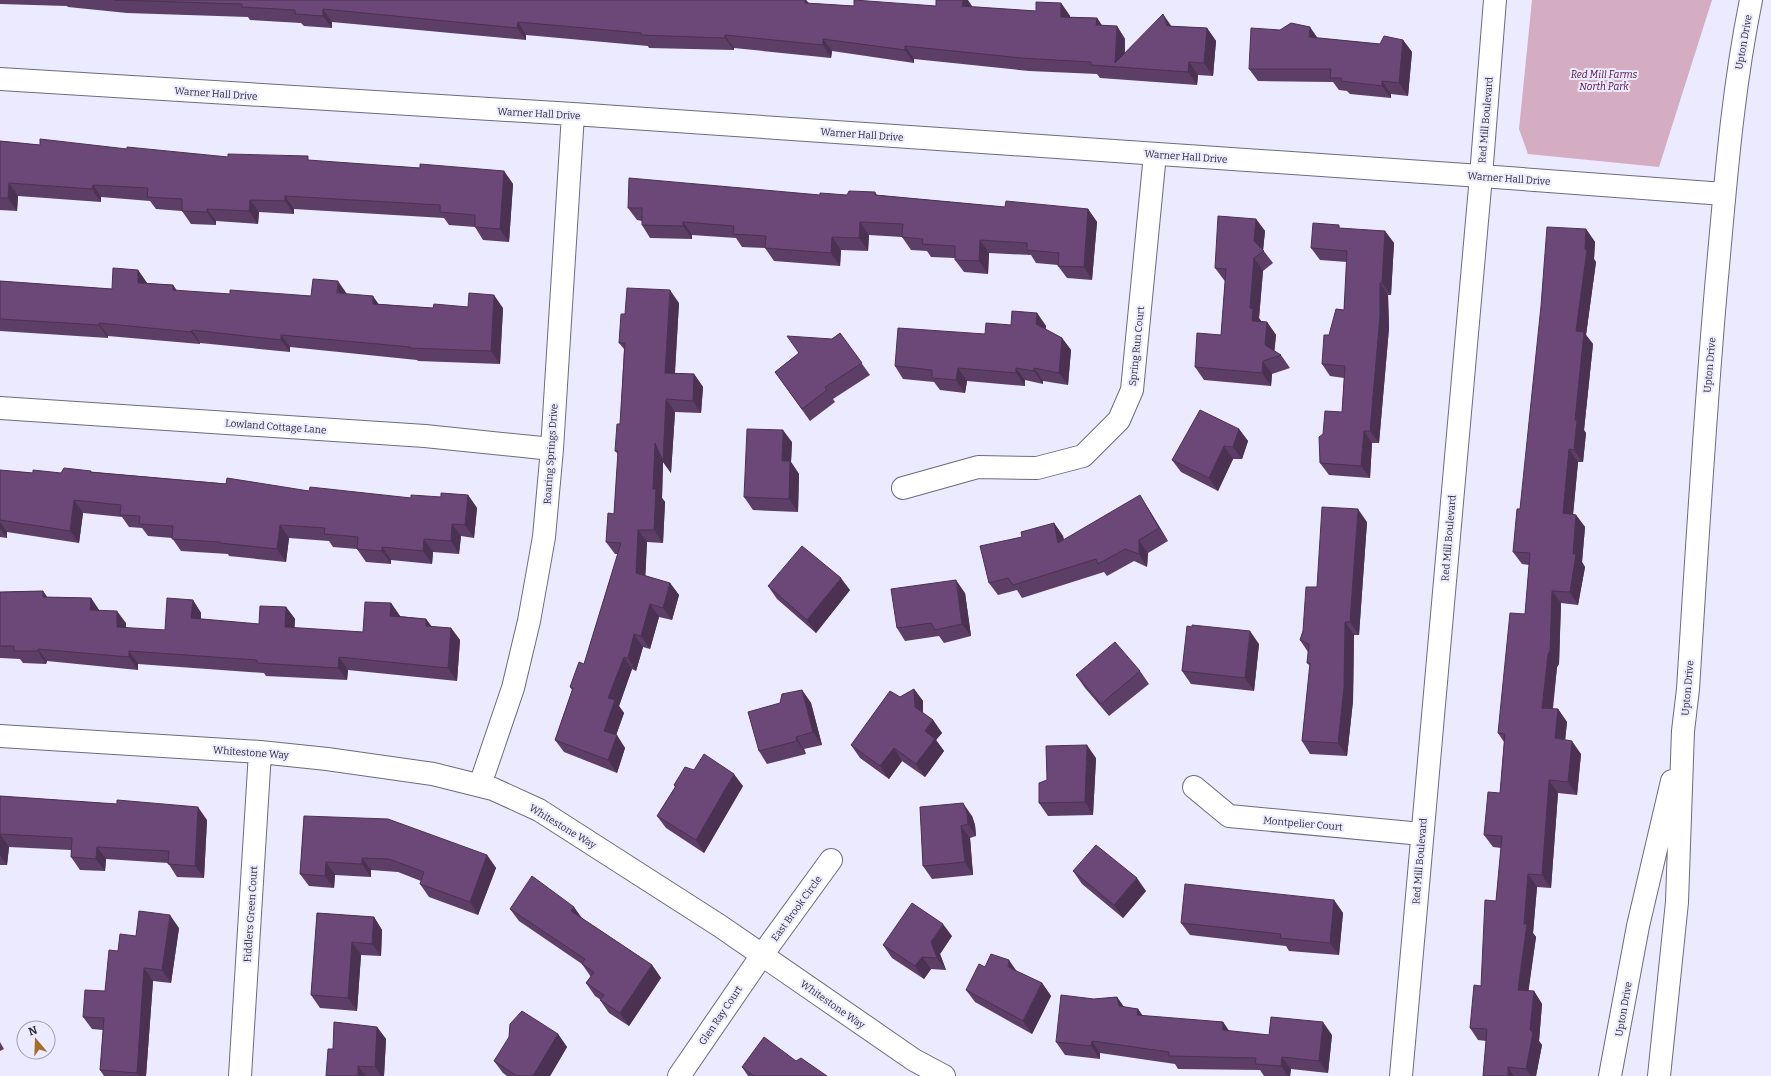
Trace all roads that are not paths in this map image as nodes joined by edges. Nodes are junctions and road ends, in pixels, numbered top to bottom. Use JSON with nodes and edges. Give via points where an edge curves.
{"nodes":[{"id":1,"x":1495,"y":0,"type":"edge"},
{"id":2,"x":1751,"y":0,"type":"edge"},
{"id":3,"x":0,"y":79,"type":"edge"},
{"id":4,"x":573,"y":114,"type":"junction"},
{"id":5,"x":1155,"y":154,"type":"junction"},
{"id":6,"x":1481,"y":176,"type":"junction"},
{"id":7,"x":1724,"y":194,"type":"junction"},
{"id":8,"x":0,"y":408,"type":"edge"},
{"id":9,"x":552,"y":449,"type":"junction"},
{"id":10,"x":903,"y":488,"type":"dead end"},
{"id":11,"x":1683,"y":731,"type":"junction"},
{"id":12,"x":0,"y":736,"type":"edge"},
{"id":13,"x":260,"y":752,"type":"junction"},
{"id":14,"x":480,"y":785,"type":"junction"},
{"id":15,"x":1194,"y":787,"type":"dead end"},
{"id":16,"x":1422,"y":834,"type":"junction"},
{"id":17,"x":831,"y":860,"type":"dead end"},
{"id":18,"x":762,"y":955,"type":"junction"},
{"id":19,"x":240,"y":1076,"type":"edge"},
{"id":20,"x":679,"y":1076,"type":"edge"},
{"id":21,"x":944,"y":1076,"type":"edge"},
{"id":22,"x":1401,"y":1076,"type":"edge"},
{"id":23,"x":1610,"y":1076,"type":"edge"},
{"id":24,"x":1659,"y":1076,"type":"edge"}],
"edges":[{"from":1,"to":6,"type":"street","name":"Red Mill Boulevard"},
{"from":2,"to":7,"type":"street","name":"Upton Drive","via":[[1734,99]]},
{"from":3,"to":4,"type":"street","name":"Warner Hall Drive"},
{"from":4,"to":5,"type":"street","name":"Warner Hall Drive"},
{"from":4,"to":9,"type":"street","name":"Roaring Springs Drive"},
{"from":5,"to":6,"type":"street","name":"Warner Hall Drive"},
{"from":5,"to":10,"type":"street","name":"Spring Run Court","via":[[1132,390],[1119,420],[1083,456],[1037,468],[978,467]]},
{"from":6,"to":7,"type":"street","name":"Warner Hall Drive"},
{"from":6,"to":16,"type":"street","name":"Red Mill Boulevard"},
{"from":7,"to":11,"type":"street","name":"Upton Drive","via":[[1707,386],[1688,689]]},
{"from":8,"to":9,"type":"street","name":"Lowland Cottage Lane","via":[[425,436]]},
{"from":9,"to":14,"type":"street","name":"Roaring Springs Drive","via":[[544,537],[529,621],[512,688]]},
{"from":11,"to":23,"type":"street","name":"Upton Drive","via":[[1638,926]]},
{"from":11,"to":24,"type":"street","name":"Upton Drive","via":[[1677,902]]},
{"from":12,"to":13,"type":"street","name":"Whitestone Way"},
{"from":13,"to":14,"type":"street","name":"Whitestone Way","via":[[327,758],[433,774]]},
{"from":13,"to":19,"type":"street","name":"Fiddlers Green Court"},
{"from":14,"to":18,"type":"street","name":"Whitestone Way","via":[[539,810]]},
{"from":15,"to":16,"type":"street","name":"Montpelier Court","via":[[1229,816]]},
{"from":16,"to":22,"type":"street","name":"Red Mill Boulevard"},
{"from":17,"to":18,"type":"street","name":"East Brook Circle"},
{"from":18,"to":20,"type":"street","name":"Glen Ray Court"},
{"from":18,"to":21,"type":"street","name":"Whitestone Way","via":[[914,1060]]}]}
